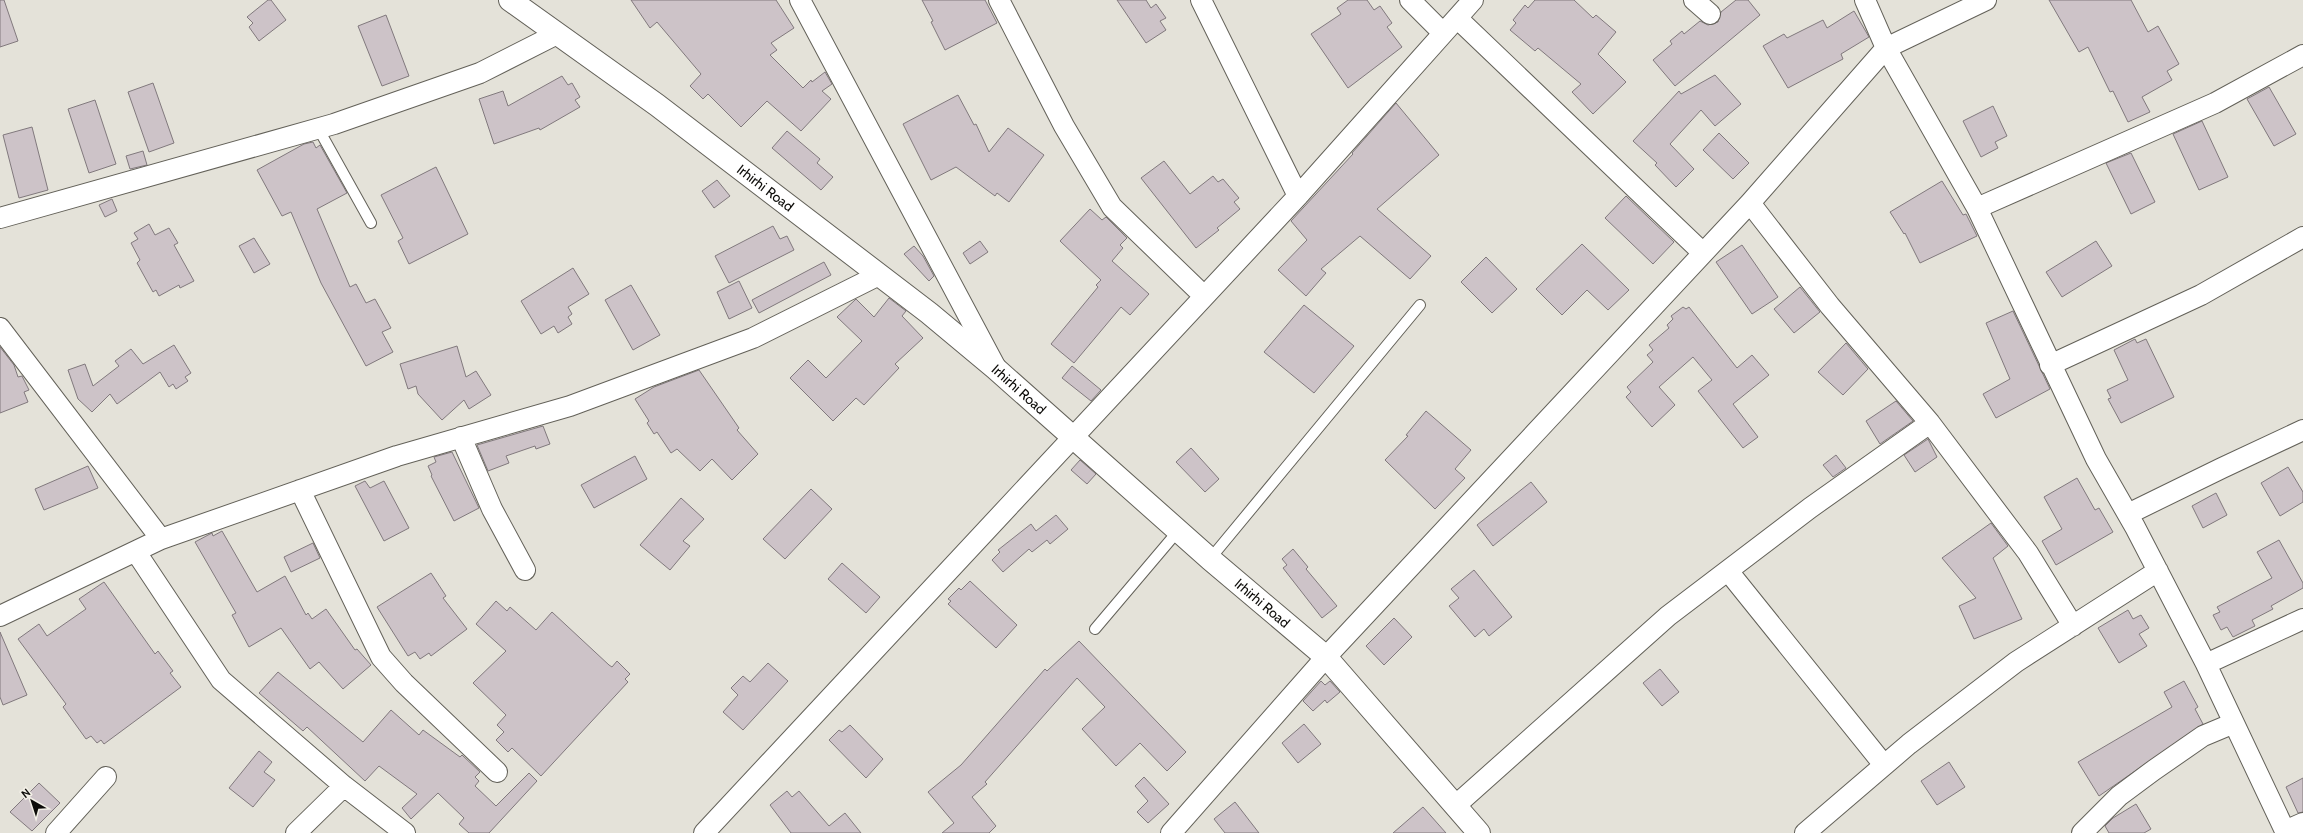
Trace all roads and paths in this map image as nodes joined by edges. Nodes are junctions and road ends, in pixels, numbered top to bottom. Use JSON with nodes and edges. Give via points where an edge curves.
{"nodes":[{"id":1,"x":510,"y":0,"type":"edge"},
{"id":2,"x":800,"y":0,"type":"edge"},
{"id":3,"x":999,"y":0,"type":"edge"},
{"id":4,"x":1200,"y":0,"type":"edge"},
{"id":5,"x":1410,"y":0,"type":"edge"},
{"id":6,"x":1473,"y":0,"type":"edge"},
{"id":7,"x":1694,"y":0,"type":"edge"},
{"id":8,"x":1865,"y":0,"type":"edge"},
{"id":9,"x":1986,"y":0,"type":"edge"},
{"id":10,"x":1710,"y":14,"type":"dead end"},
{"id":11,"x":1457,"y":18,"type":"junction"},
{"id":12,"x":1443,"y":33,"type":"junction"},
{"id":13,"x":557,"y":34,"type":"junction"},
{"id":14,"x":1886,"y":48,"type":"junction"},
{"id":15,"x":2303,"y":55,"type":"edge"},
{"id":16,"x":318,"y":128,"type":"junction"},
{"id":17,"x":1298,"y":196,"type":"junction"},
{"id":18,"x":1750,"y":203,"type":"junction"},
{"id":19,"x":1978,"y":208,"type":"junction"},
{"id":20,"x":0,"y":218,"type":"edge"},
{"id":21,"x":370,"y":223,"type":"dead end"},
{"id":22,"x":2303,"y":237,"type":"edge"},
{"id":23,"x":1703,"y":253,"type":"junction"},
{"id":24,"x":879,"y":275,"type":"junction"},
{"id":25,"x":1204,"y":296,"type":"junction"},
{"id":26,"x":1420,"y":305,"type":"dead end"},
{"id":27,"x":0,"y":328,"type":"edge"},
{"id":28,"x":2050,"y":365,"type":"junction"},
{"id":29,"x":996,"y":368,"type":"junction"},
{"id":30,"x":1930,"y":423,"type":"junction"},
{"id":31,"x":2303,"y":430,"type":"edge"},
{"id":32,"x":461,"y":437,"type":"junction"},
{"id":33,"x":1073,"y":439,"type":"junction"},
{"id":34,"x":300,"y":490,"type":"junction"},
{"id":35,"x":2128,"y":514,"type":"junction"},
{"id":36,"x":1178,"y":531,"type":"junction"},
{"id":37,"x":161,"y":539,"type":"junction"},
{"id":38,"x":136,"y":552,"type":"junction"},
{"id":39,"x":1210,"y":559,"type":"junction"},
{"id":40,"x":525,"y":570,"type":"dead end"},
{"id":41,"x":1728,"y":571,"type":"junction"},
{"id":42,"x":2158,"y":571,"type":"junction"},
{"id":43,"x":2,"y":612,"type":"edge"},
{"id":44,"x":2303,"y":620,"type":"edge"},
{"id":45,"x":2073,"y":626,"type":"junction"},
{"id":46,"x":1095,"y":629,"type":"dead end"},
{"id":47,"x":1326,"y":657,"type":"junction"},
{"id":48,"x":2206,"y":664,"type":"junction"},
{"id":49,"x":2234,"y":723,"type":"junction"},
{"id":50,"x":1884,"y":765,"type":"junction"},
{"id":51,"x":497,"y":772,"type":"dead end"},
{"id":52,"x":106,"y":777,"type":"dead end"},
{"id":53,"x":344,"y":786,"type":"junction"},
{"id":54,"x":1455,"y":806,"type":"junction"},
{"id":55,"x":2303,"y":823,"type":"edge"},
{"id":56,"x":2286,"y":832,"type":"edge"},
{"id":57,"x":56,"y":833,"type":"edge"},
{"id":58,"x":296,"y":833,"type":"edge"},
{"id":59,"x":405,"y":833,"type":"edge"},
{"id":60,"x":704,"y":833,"type":"edge"},
{"id":61,"x":1171,"y":833,"type":"edge"},
{"id":62,"x":1479,"y":833,"type":"edge"},
{"id":63,"x":1805,"y":833,"type":"edge"},
{"id":64,"x":2082,"y":833,"type":"edge"}],
"edges":[{"from":1,"to":13,"type":"street","name":"Irhirhi Road"},
{"from":2,"to":29,"type":"street"},
{"from":3,"to":25,"type":"street","via":[[1064,126],[1112,207]]},
{"from":4,"to":17,"type":"street"},
{"from":5,"to":12,"type":"street"},
{"from":6,"to":11,"type":"street"},
{"from":7,"to":10,"type":"street"},
{"from":8,"to":14,"type":"street"},
{"from":9,"to":14,"type":"street"},
{"from":11,"to":12,"type":"street"},
{"from":11,"to":23,"type":"street"},
{"from":12,"to":17,"type":"street"},
{"from":13,"to":16,"type":"street","via":[[480,73]]},
{"from":13,"to":24,"type":"street","name":"Irhirhi Road","via":[[657,105]]},
{"from":14,"to":18,"type":"street"},
{"from":14,"to":19,"type":"street"},
{"from":15,"to":19,"type":"street","via":[[2215,103]]},
{"from":16,"to":20,"type":"street"},
{"from":16,"to":21,"type":"lane"},
{"from":17,"to":25,"type":"street"},
{"from":18,"to":23,"type":"street"},
{"from":18,"to":30,"type":"street","via":[[1830,306]]},
{"from":19,"to":28,"type":"street"},
{"from":22,"to":28,"type":"street","via":[[2201,295]]},
{"from":23,"to":47,"type":"street"},
{"from":24,"to":29,"type":"street","name":"Irhirhi Road"},
{"from":24,"to":32,"type":"street","via":[[753,338],[570,406]]},
{"from":25,"to":33,"type":"street"},
{"from":26,"to":39,"type":"lane"},
{"from":27,"to":37,"type":"street"},
{"from":28,"to":35,"type":"street","via":[[2096,459]]},
{"from":29,"to":33,"type":"street","name":"Irhirhi Road"},
{"from":30,"to":41,"type":"street","via":[[1810,508]]},
{"from":30,"to":45,"type":"street","via":[[2028,553]]},
{"from":31,"to":35,"type":"street"},
{"from":32,"to":34,"type":"street"},
{"from":32,"to":40,"type":"street","via":[[492,509]]},
{"from":33,"to":36,"type":"street","name":"Irhirhi Road"},
{"from":33,"to":60,"type":"street"},
{"from":34,"to":37,"type":"street"},
{"from":34,"to":51,"type":"street","via":[[381,657],[404,683]]},
{"from":35,"to":42,"type":"street"},
{"from":36,"to":39,"type":"street","name":"Irhirhi Road"},
{"from":36,"to":46,"type":"lane"},
{"from":37,"to":38,"type":"street"},
{"from":38,"to":43,"type":"street"},
{"from":38,"to":53,"type":"street","via":[[221,680]]},
{"from":39,"to":47,"type":"street","name":"Irhirhi Road"},
{"from":41,"to":50,"type":"street"},
{"from":41,"to":54,"type":"street","via":[[1668,616]]},
{"from":42,"to":45,"type":"street"},
{"from":42,"to":48,"type":"street"},
{"from":44,"to":48,"type":"street"},
{"from":45,"to":50,"type":"street","via":[[2016,662]]},
{"from":47,"to":54,"type":"street","name":"Irhirhi Road"},
{"from":47,"to":61,"type":"street"},
{"from":48,"to":49,"type":"street"},
{"from":49,"to":56,"type":"street"},
{"from":49,"to":64,"type":"street","via":[[2203,736],[2154,770],[2119,796]]},
{"from":50,"to":63,"type":"street"},
{"from":52,"to":57,"type":"street"},
{"from":53,"to":58,"type":"street"},
{"from":53,"to":59,"type":"street"},
{"from":54,"to":62,"type":"street","name":"Irhirhi Road"},
{"from":55,"to":56,"type":"street"}]}
